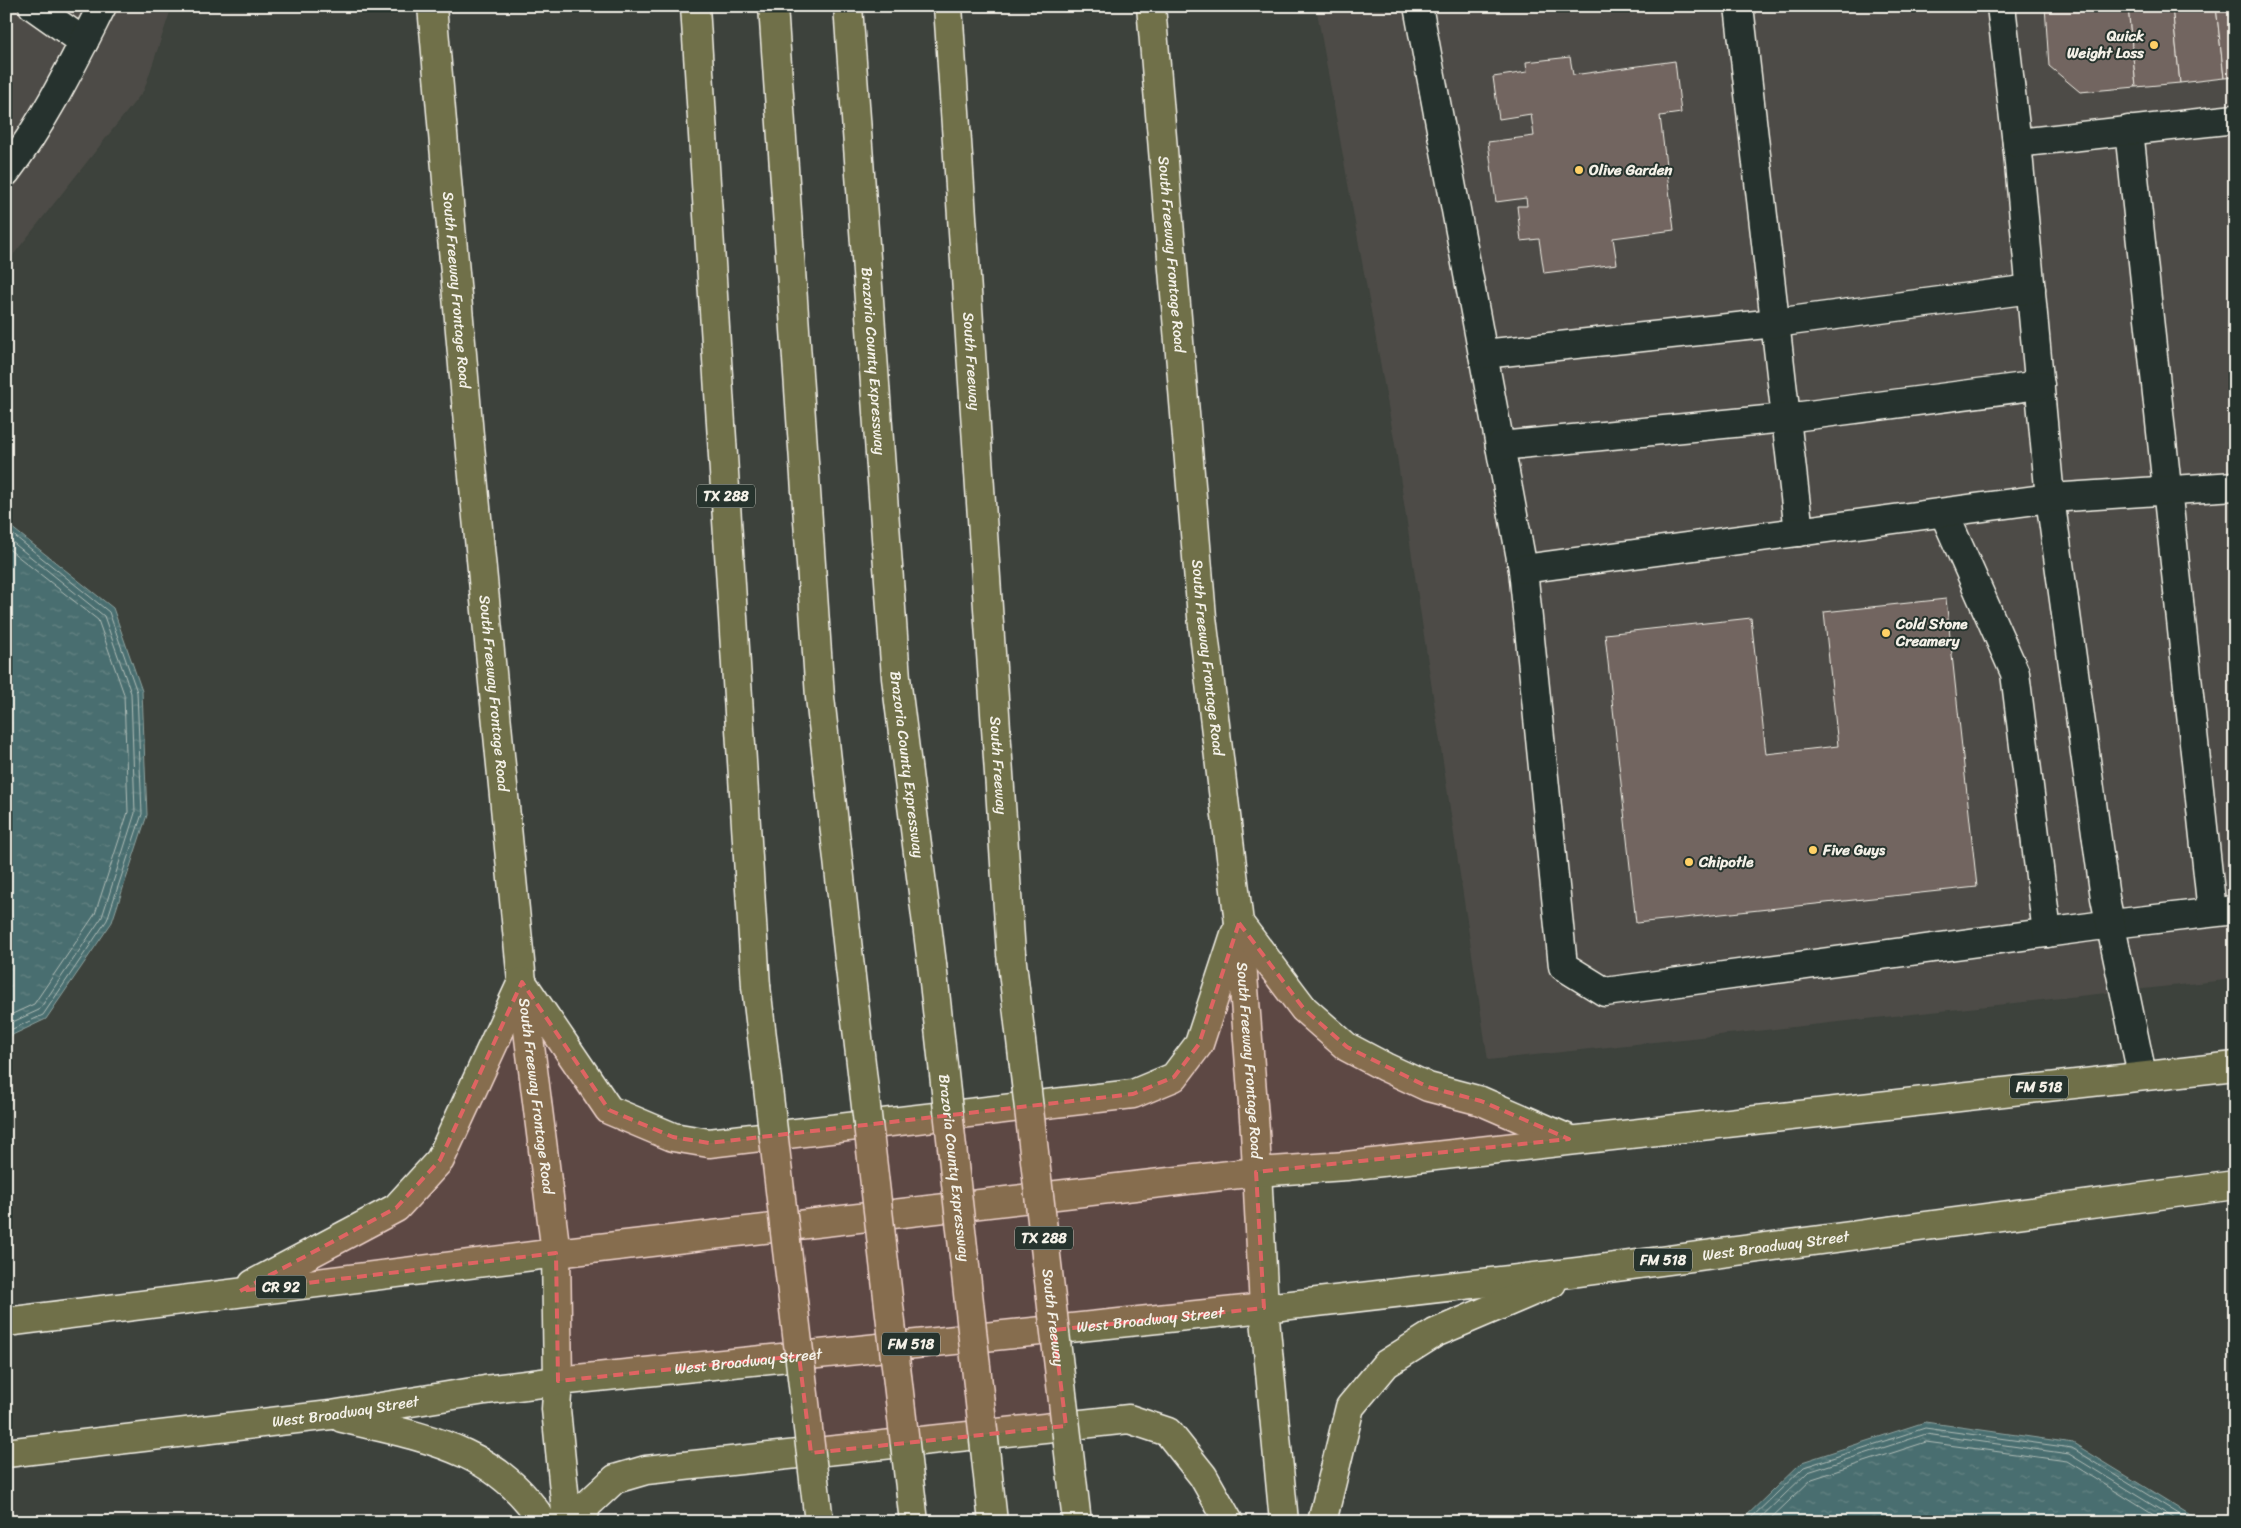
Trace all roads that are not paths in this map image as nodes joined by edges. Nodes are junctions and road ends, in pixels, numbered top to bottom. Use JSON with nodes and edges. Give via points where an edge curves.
{"nodes":[{"id":1,"x":33,"y":6,"type":"edge"},
{"id":2,"x":102,"y":6,"type":"edge"},
{"id":3,"x":432,"y":6,"type":"edge"},
{"id":4,"x":695,"y":6,"type":"edge"},
{"id":5,"x":773,"y":6,"type":"edge"},
{"id":6,"x":848,"y":6,"type":"edge"},
{"id":7,"x":948,"y":6,"type":"edge"},
{"id":8,"x":1151,"y":6,"type":"edge"},
{"id":9,"x":1418,"y":6,"type":"edge"},
{"id":10,"x":1739,"y":6,"type":"edge"},
{"id":11,"x":2001,"y":6,"type":"edge"},
{"id":12,"x":84,"y":42,"type":"junction"},
{"id":13,"x":2235,"y":119,"type":"edge"},
{"id":14,"x":2129,"y":130,"type":"junction"},
{"id":15,"x":2017,"y":143,"type":"junction"},
{"id":16,"x":11,"y":156,"type":"edge"},
{"id":17,"x":2031,"y":289,"type":"junction"},
{"id":18,"x":1776,"y":323,"type":"junction"},
{"id":19,"x":1483,"y":354,"type":"junction"},
{"id":20,"x":2040,"y":385,"type":"junction"},
{"id":21,"x":1786,"y":418,"type":"junction"},
{"id":22,"x":1500,"y":446,"type":"junction"},
{"id":23,"x":2235,"y":486,"type":"edge"},
{"id":24,"x":2168,"y":490,"type":"junction"},
{"id":25,"x":2050,"y":498,"type":"junction"},
{"id":26,"x":1944,"y":513,"type":"junction"},
{"id":27,"x":1799,"y":532,"type":"junction"},
{"id":28,"x":1523,"y":569,"type":"junction"},
{"id":29,"x":2223,"y":911,"type":"edge"},
{"id":30,"x":1239,"y":923,"type":"junction"},
{"id":31,"x":2112,"y":924,"type":"junction"},
{"id":32,"x":2047,"y":933,"type":"junction"},
{"id":33,"x":522,"y":982,"type":"junction"},
{"id":34,"x":2235,"y":1066,"type":"edge"},
{"id":35,"x":2142,"y":1075,"type":"junction"},
{"id":36,"x":1569,"y":1140,"type":"junction"},
{"id":37,"x":1256,"y":1172,"type":"junction"},
{"id":38,"x":2235,"y":1185,"type":"edge"},
{"id":39,"x":556,"y":1253,"type":"junction"},
{"id":40,"x":1578,"y":1272,"type":"junction"},
{"id":41,"x":240,"y":1292,"type":"junction"},
{"id":42,"x":1264,"y":1308,"type":"junction"},
{"id":43,"x":6,"y":1322,"type":"edge"},
{"id":44,"x":558,"y":1381,"type":"junction"},
{"id":45,"x":331,"y":1415,"type":"junction"},
{"id":46,"x":6,"y":1453,"type":"edge"},
{"id":47,"x":543,"y":1522,"type":"edge"},
{"id":48,"x":567,"y":1522,"type":"edge"},
{"id":49,"x":583,"y":1522,"type":"edge"},
{"id":50,"x":819,"y":1522,"type":"edge"},
{"id":51,"x":914,"y":1522,"type":"edge"},
{"id":52,"x":993,"y":1522,"type":"edge"},
{"id":53,"x":1077,"y":1522,"type":"edge"},
{"id":54,"x":1229,"y":1522,"type":"edge"},
{"id":55,"x":1284,"y":1522,"type":"edge"},
{"id":56,"x":1322,"y":1522,"type":"edge"}],
"edges":[{"from":1,"to":12,"type":"lane"},
{"from":2,"to":12,"type":"lane"},
{"from":3,"to":33,"type":"main road","name":"South Freeway Frontage Road","via":[[469,435]]},
{"from":4,"to":50,"type":"main road","number":"TX 288","bridge":true,"via":[[756,986]]},
{"from":5,"to":51,"type":"main road","bridge":true,"via":[[820,697]]},
{"from":6,"to":52,"type":"main road","name":"Brazoria County Expressway","bridge":true,"via":[[896,678],[932,964]]},
{"from":7,"to":53,"type":"main road","name":"South Freeway","number":"TX 288","bridge":true,"via":[[1011,954]]},
{"from":8,"to":30,"type":"main road","name":"South Freeway Frontage Road","via":[[1202,617]]},
{"from":9,"to":19,"type":"lane"},
{"from":10,"to":18,"type":"lane"},
{"from":11,"to":15,"type":"lane"},
{"from":12,"to":16,"type":"lane","via":[[58,90]]},
{"from":13,"to":14,"type":"lane"},
{"from":14,"to":15,"type":"lane"},
{"from":14,"to":24,"type":"lane"},
{"from":15,"to":17,"type":"lane"},
{"from":17,"to":18,"type":"lane"},
{"from":17,"to":20,"type":"lane"},
{"from":18,"to":19,"type":"lane"},
{"from":18,"to":21,"type":"lane"},
{"from":19,"to":22,"type":"lane"},
{"from":20,"to":21,"type":"lane"},
{"from":20,"to":25,"type":"lane"},
{"from":21,"to":22,"type":"lane"},
{"from":21,"to":27,"type":"lane"},
{"from":22,"to":28,"type":"lane"},
{"from":23,"to":24,"type":"lane"},
{"from":24,"to":25,"type":"lane"},
{"from":24,"to":29,"type":"lane"},
{"from":25,"to":26,"type":"lane"},
{"from":25,"to":31,"type":"lane","via":[[2105,898]]},
{"from":26,"to":27,"type":"lane"},
{"from":26,"to":32,"type":"lane","via":[[2015,673]]},
{"from":27,"to":28,"type":"lane"},
{"from":28,"to":32,"type":"lane","via":[[1563,966],[1605,992]]},
{"from":29,"to":31,"type":"lane"},
{"from":30,"to":33,"type":"main road","via":[[1199,1044],[1174,1076],[1166,1080],[1132,1094],[709,1143],[673,1136],[609,1110]]},
{"from":30,"to":36,"type":"main road","via":[[1304,1009],[1347,1047],[1428,1087],[1481,1101]]},
{"from":30,"to":37,"type":"main road","name":"South Freeway Frontage Road"},
{"from":31,"to":32,"type":"lane"},
{"from":31,"to":35,"type":"lane"},
{"from":33,"to":39,"type":"main road","name":"South Freeway Frontage Road"},
{"from":33,"to":41,"type":"main road","via":[[440,1160],[396,1208]]},
{"from":34,"to":35,"type":"main road","number":"FM 518"},
{"from":35,"to":36,"type":"main road","number":"FM 518"},
{"from":36,"to":37,"type":"main road","number":"FM 518","via":[[1346,1166]]},
{"from":37,"to":39,"type":"main road","number":"FM 518"},
{"from":37,"to":42,"type":"main road","name":"South Freeway Frontage Road"},
{"from":38,"to":40,"type":"main road","name":"West Broadway Street","number":"FM 518"},
{"from":39,"to":41,"type":"main road","number":"CR 92"},
{"from":39,"to":44,"type":"main road","name":"South Freeway Frontage Road"},
{"from":40,"to":42,"type":"main road","name":"West Broadway Street","number":"FM 518"},
{"from":40,"to":56,"type":"main road","via":[[1435,1334],[1386,1364],[1350,1408]]},
{"from":41,"to":43,"type":"main road","number":"CR 92"},
{"from":42,"to":44,"type":"main road","name":"West Broadway Street","number":"FM 518"},
{"from":42,"to":55,"type":"main road","name":"South Freeway Frontage Road"},
{"from":44,"to":45,"type":"main road","name":"West Broadway Street"},
{"from":44,"to":48,"type":"main road","name":"South Freeway Frontage Road","via":[[556,1409]]},
{"from":45,"to":46,"type":"main road","name":"West Broadway Street"},
{"from":45,"to":47,"type":"main road","via":[[462,1450],[488,1465],[531,1502]]},
{"from":49,"to":54,"type":"main road","via":[[586,1506],[615,1479],[646,1470],[1129,1420],[1168,1432],[1203,1476]]}]}
